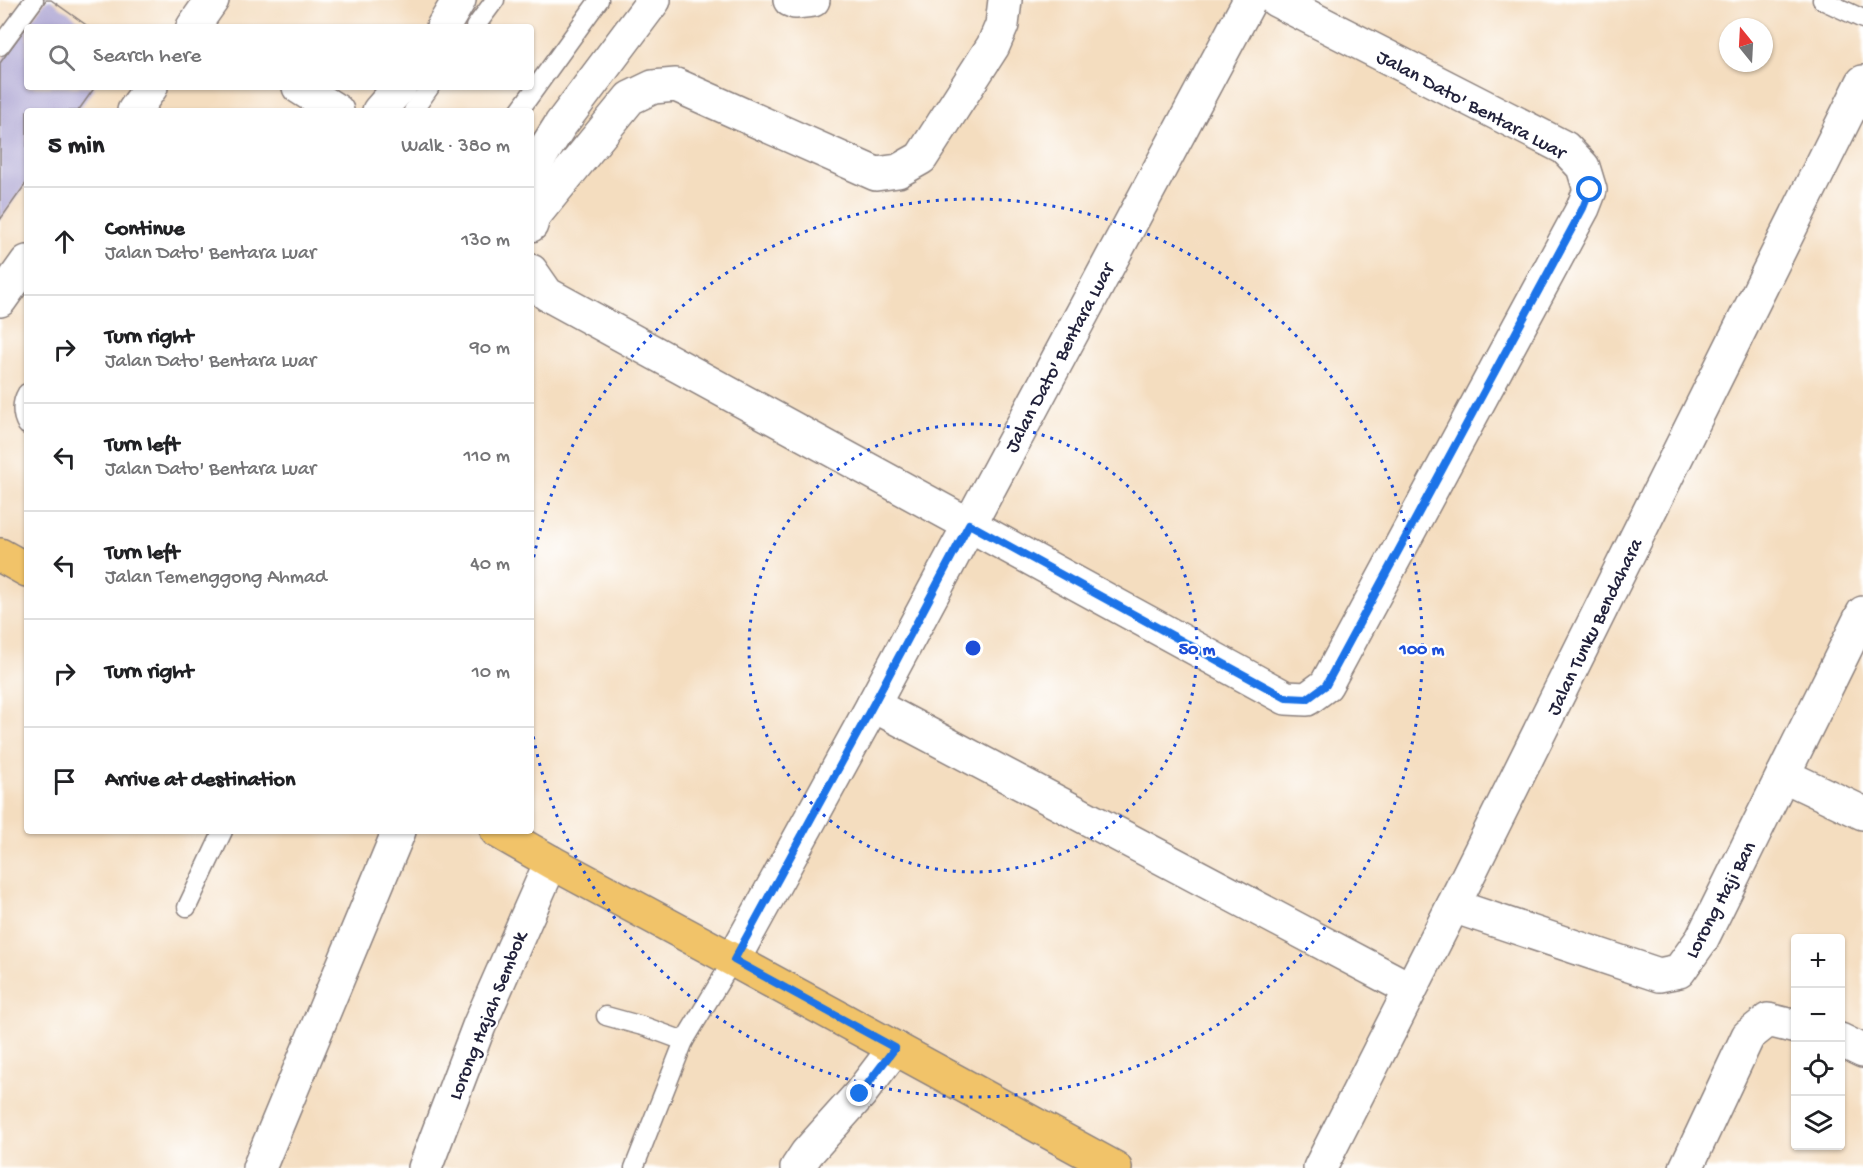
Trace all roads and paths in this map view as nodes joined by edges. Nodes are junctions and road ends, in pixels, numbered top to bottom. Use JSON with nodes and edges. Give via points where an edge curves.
{"nodes":[{"id":1,"x":34,"y":0,"type":"edge"},
{"id":2,"x":459,"y":0,"type":"edge"},
{"id":3,"x":495,"y":0,"type":"edge"},
{"id":4,"x":599,"y":0,"type":"edge"},
{"id":5,"x":654,"y":0,"type":"edge"},
{"id":6,"x":790,"y":0,"type":"edge"},
{"id":7,"x":813,"y":0,"type":"edge"},
{"id":8,"x":1005,"y":0,"type":"edge"},
{"id":9,"x":1250,"y":0,"type":"edge"},
{"id":10,"x":1276,"y":0,"type":"edge"},
{"id":11,"x":1822,"y":0,"type":"edge"},
{"id":12,"x":1863,"y":18,"type":"edge"},
{"id":13,"x":445,"y":24,"type":"edge"},
{"id":14,"x":477,"y":24,"type":"edge"},
{"id":15,"x":0,"y":46,"type":"edge"},
{"id":16,"x":1863,"y":82,"type":"edge"},
{"id":17,"x":149,"y":90,"type":"edge"},
{"id":18,"x":304,"y":90,"type":"edge"},
{"id":19,"x":398,"y":90,"type":"edge"},
{"id":20,"x":428,"y":90,"type":"edge"},
{"id":21,"x":136,"y":108,"type":"edge"},
{"id":22,"x":332,"y":108,"type":"edge"},
{"id":23,"x":382,"y":108,"type":"edge"},
{"id":24,"x":415,"y":108,"type":"edge"},
{"id":25,"x":521,"y":108,"type":"edge"},
{"id":26,"x":534,"y":169,"type":"edge"},
{"id":27,"x":534,"y":208,"type":"edge"},
{"id":28,"x":24,"y":266,"type":"edge"},
{"id":29,"x":534,"y":274,"type":"edge"},
{"id":30,"x":0,"y":300,"type":"edge"},
{"id":31,"x":24,"y":404,"type":"edge"},
{"id":32,"x":24,"y":420,"type":"edge"},
{"id":33,"x":969,"y":524,"type":"junction"},
{"id":34,"x":0,"y":555,"type":"edge"},
{"id":35,"x":24,"y":568,"type":"edge"},
{"id":36,"x":1863,"y":613,"type":"edge"},
{"id":37,"x":873,"y":705,"type":"junction"},
{"id":38,"x":1782,"y":775,"type":"junction"},
{"id":39,"x":1863,"y":813,"type":"edge"},
{"id":40,"x":223,"y":834,"type":"edge"},
{"id":41,"x":398,"y":834,"type":"edge"},
{"id":42,"x":502,"y":834,"type":"edge"},
{"id":43,"x":551,"y":862,"type":"junction"},
{"id":44,"x":1453,"y":906,"type":"junction"},
{"id":45,"x":187,"y":907,"type":"dead end"},
{"id":46,"x":734,"y":960,"type":"junction"},
{"id":47,"x":1410,"y":989,"type":"junction"},
{"id":48,"x":606,"y":1016,"type":"dead end"},
{"id":49,"x":1791,"y":1026,"type":"edge"},
{"id":50,"x":684,"y":1041,"type":"junction"},
{"id":51,"x":1844,"y":1042,"type":"edge"},
{"id":52,"x":895,"y":1048,"type":"junction"},
{"id":53,"x":1863,"y":1051,"type":"edge"},
{"id":54,"x":259,"y":1168,"type":"edge"},
{"id":55,"x":425,"y":1168,"type":"edge"},
{"id":56,"x":634,"y":1168,"type":"edge"},
{"id":57,"x":797,"y":1168,"type":"edge"},
{"id":58,"x":1115,"y":1168,"type":"edge"},
{"id":59,"x":1320,"y":1168,"type":"edge"},
{"id":60,"x":1686,"y":1168,"type":"edge"}],
"edges":[{"from":1,"to":15,"type":"lane"},
{"from":2,"to":13,"type":"street"},
{"from":3,"to":14,"type":"lane"},
{"from":4,"to":25,"type":"lane"},
{"from":5,"to":26,"type":"street","via":[[561,124]]},
{"from":6,"to":7,"type":"street"},
{"from":8,"to":27,"type":"street","via":[[1002,25],[993,46],[921,158],[898,171],[876,174],[676,85],[653,87],[630,98]]},
{"from":9,"to":33,"type":"street","name":"Jalan Dato' Bentara Luar"},
{"from":10,"to":33,"type":"street","name":"Jalan Dato' Bentara Luar","via":[[1565,148],[1583,167],[1590,190],[1326,685],[1307,699],[1286,698]]},
{"from":11,"to":12,"type":"lane"},
{"from":16,"to":44,"type":"street","name":"Jalan Tunku Bendahara"},
{"from":17,"to":21,"type":"street"},
{"from":18,"to":22,"type":"street"},
{"from":19,"to":23,"type":"street"},
{"from":20,"to":24,"type":"lane"},
{"from":28,"to":30,"type":"street"},
{"from":29,"to":33,"type":"street","via":[[547,294]]},
{"from":31,"to":32,"type":"lane"},
{"from":33,"to":37,"type":"street","name":"Jalan Dato' Bentara Luar"},
{"from":34,"to":35,"type":"main road"},
{"from":36,"to":38,"type":"street","name":"Lorong Haji Ban"},
{"from":37,"to":46,"type":"street","name":"Jalan Dato' Bentara Luar"},
{"from":37,"to":47,"type":"street"},
{"from":38,"to":39,"type":"street"},
{"from":38,"to":44,"type":"street","name":"Lorong Haji Ban","via":[[1702,939],[1679,971],[1659,975]]},
{"from":40,"to":45,"type":"lane"},
{"from":41,"to":54,"type":"street"},
{"from":42,"to":43,"type":"main road"},
{"from":43,"to":46,"type":"main road"},
{"from":43,"to":55,"type":"street","name":"Lorong Hajah Sembok","via":[[479,1026]]},
{"from":44,"to":47,"type":"street","name":"Jalan Tunku Bendahara"},
{"from":46,"to":50,"type":"lane"},
{"from":46,"to":52,"type":"main road"},
{"from":47,"to":59,"type":"street","name":"Jalan Tunku Bendahara"},
{"from":48,"to":50,"type":"lane"},
{"from":49,"to":60,"type":"street","via":[[1768,1020],[1748,1036]]},
{"from":50,"to":56,"type":"lane"},
{"from":51,"to":53,"type":"street"},
{"from":52,"to":57,"type":"street"},
{"from":52,"to":58,"type":"main road"}]}
